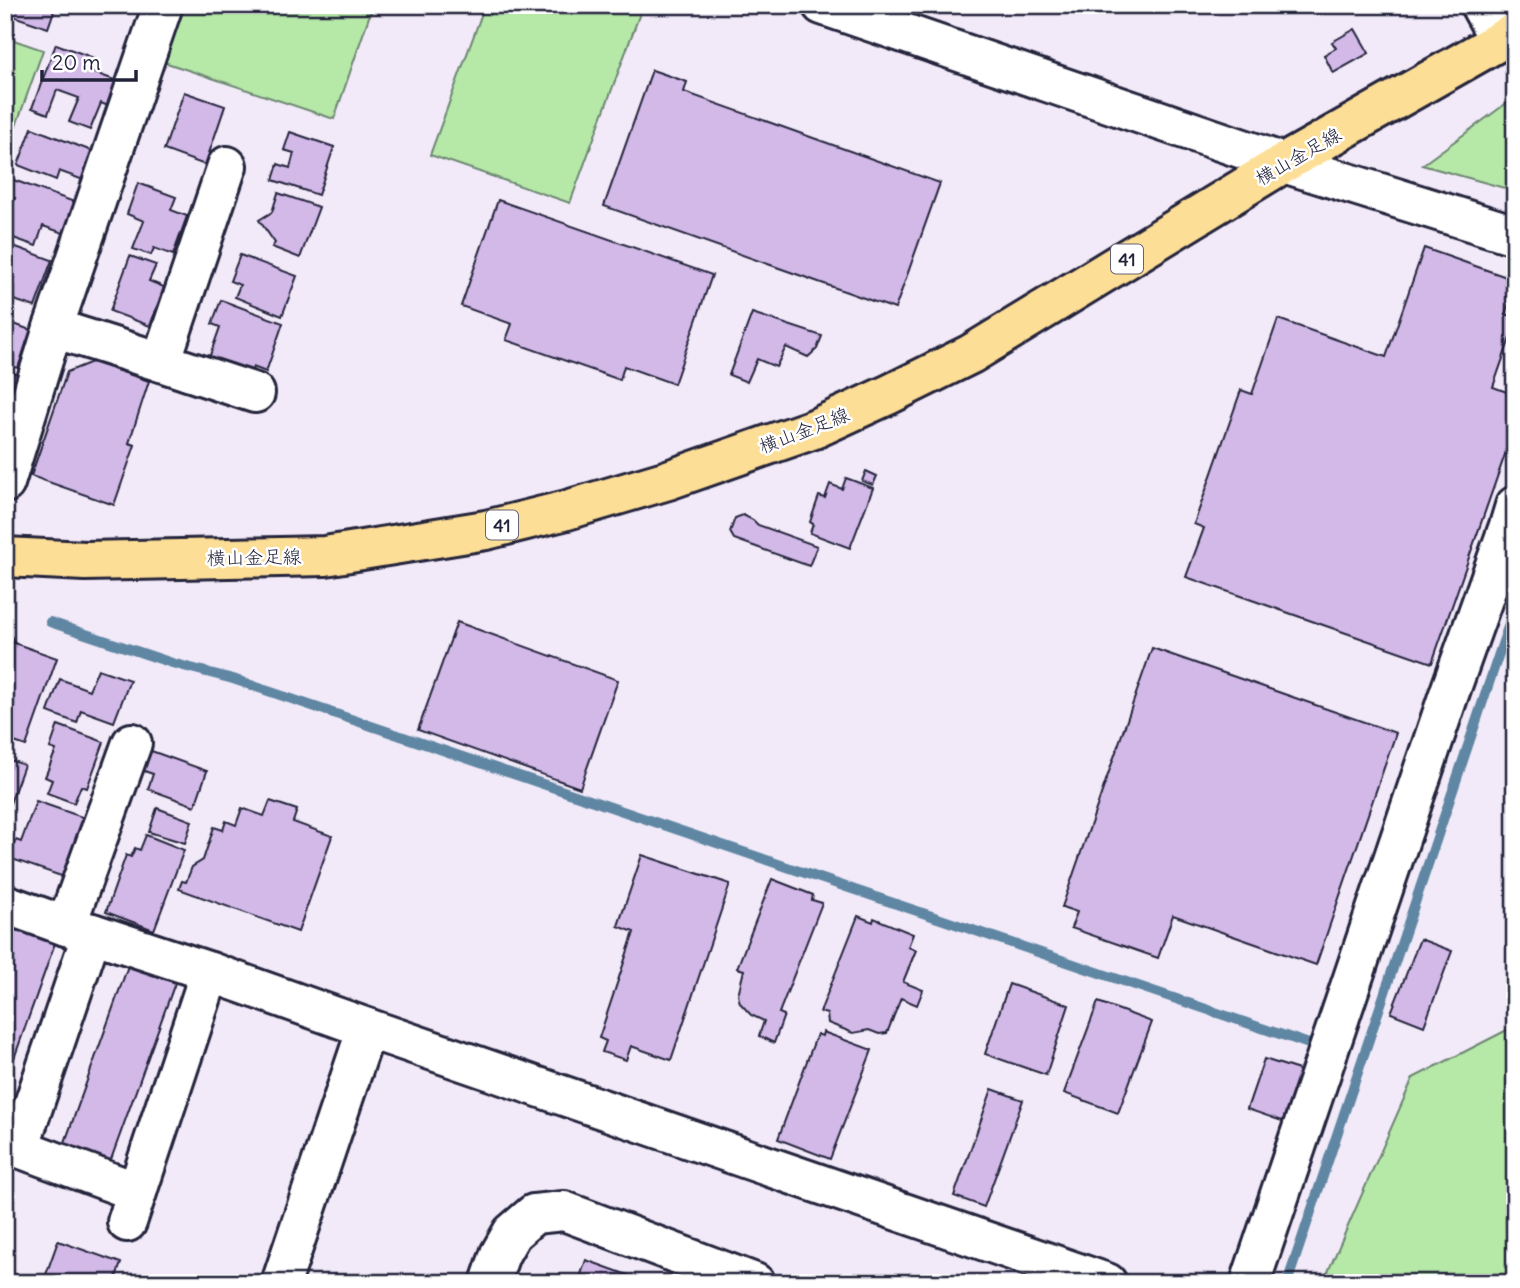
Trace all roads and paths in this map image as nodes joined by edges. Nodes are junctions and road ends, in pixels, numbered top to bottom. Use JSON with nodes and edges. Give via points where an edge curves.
{"nodes":[{"id":1,"x":163,"y":5,"type":"edge"},
{"id":2,"x":822,"y":5,"type":"edge"},
{"id":3,"x":1480,"y":5,"type":"edge"},
{"id":4,"x":1507,"y":36,"type":"edge"},
{"id":5,"x":1284,"y":163,"type":"junction"},
{"id":6,"x":227,"y":166,"type":"dead end"},
{"id":7,"x":1515,"y":235,"type":"edge"},
{"id":8,"x":60,"y":330,"type":"junction"},
{"id":9,"x":161,"y":362,"type":"junction"},
{"id":10,"x":255,"y":393,"type":"dead end"},
{"id":11,"x":5,"y":484,"type":"edge"},
{"id":12,"x":1513,"y":520,"type":"edge"},
{"id":13,"x":5,"y":556,"type":"edge"},
{"id":14,"x":132,"y":743,"type":"dead end"},
{"id":15,"x":5,"y":904,"type":"edge"},
{"id":16,"x":79,"y":929,"type":"junction"},
{"id":17,"x":210,"y":972,"type":"junction"},
{"id":18,"x":367,"y":1028,"type":"junction"},
{"id":19,"x":281,"y":1283,"type":"edge"},
{"id":20,"x":490,"y":1283,"type":"edge"},
{"id":21,"x":755,"y":1283,"type":"edge"},
{"id":22,"x":1107,"y":1283,"type":"edge"},
{"id":23,"x":1250,"y":1283,"type":"edge"}],
"edges":[{"from":1,"to":8,"type":"street"},
{"from":2,"to":5,"type":"street"},
{"from":3,"to":4,"type":"street"},
{"from":4,"to":5,"type":"main road","name":"横山金足線","number":"41"},
{"from":5,"to":7,"type":"street"},
{"from":5,"to":13,"type":"main road","name":"横山金足線","number":"41","via":[[971,354],[814,429],[668,480],[486,530],[325,556],[85,561]]},
{"from":6,"to":9,"type":"street"},
{"from":8,"to":9,"type":"street"},
{"from":8,"to":11,"type":"street"},
{"from":9,"to":10,"type":"street"},
{"from":12,"to":23,"type":"street","via":[[1448,697]]},
{"from":14,"to":16,"type":"street"},
{"from":15,"to":16,"type":"street"},
{"from":16,"to":17,"type":"street"},
{"from":16,"to":17,"type":"street","via":[[19,1148],[132,1207]]},
{"from":17,"to":18,"type":"street"},
{"from":18,"to":19,"type":"street"},
{"from":18,"to":22,"type":"street"},
{"from":20,"to":21,"type":"street","via":[[512,1233],[534,1214],[564,1211]]}]}
